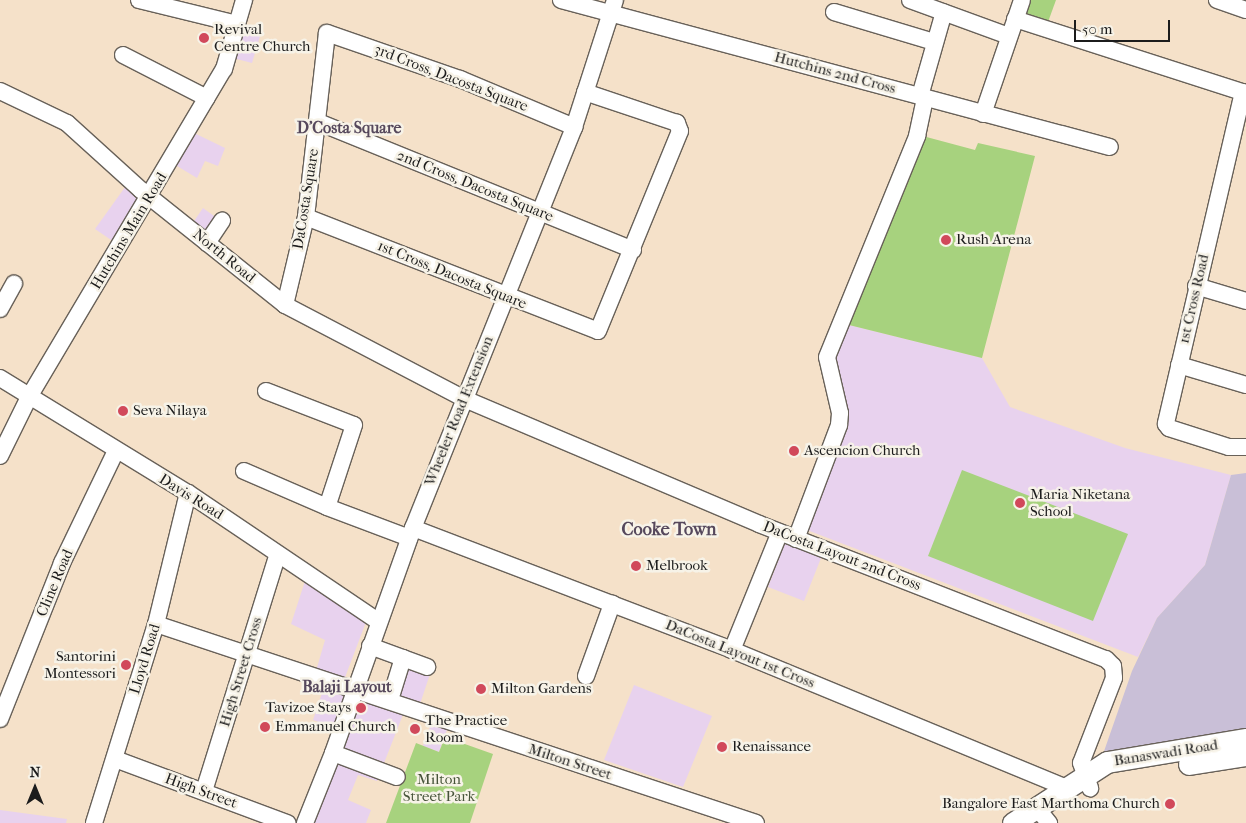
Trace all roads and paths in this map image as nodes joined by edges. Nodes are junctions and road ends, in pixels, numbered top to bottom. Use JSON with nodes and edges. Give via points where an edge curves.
{"nodes":[{"id":1,"x":139,"y":0,"type":"edge"},
{"id":2,"x":244,"y":0,"type":"edge"},
{"id":3,"x":561,"y":0,"type":"edge"},
{"id":4,"x":910,"y":0,"type":"edge"},
{"id":5,"x":1022,"y":0,"type":"edge"},
{"id":6,"x":1217,"y":0,"type":"edge"},
{"id":7,"x":613,"y":7,"type":"edge"},
{"id":8,"x":1246,"y":10,"type":"edge"},
{"id":9,"x":834,"y":12,"type":"dead end"},
{"id":10,"x":944,"y":12,"type":"junction"},
{"id":11,"x":1016,"y":19,"type":"junction"},
{"id":12,"x":237,"y":24,"type":"junction"},
{"id":13,"x":328,"y":33,"type":"joint"},
{"id":14,"x":1009,"y":36,"type":"junction"},
{"id":15,"x":934,"y":42,"type":"junction"},
{"id":16,"x":123,"y":55,"type":"dead end"},
{"id":17,"x":0,"y":91,"type":"edge"},
{"id":18,"x":585,"y":92,"type":"junction"},
{"id":19,"x":1245,"y":93,"type":"edge"},
{"id":20,"x":923,"y":97,"type":"junction"},
{"id":21,"x":207,"y":98,"type":"junction"},
{"id":22,"x":982,"y":114,"type":"junction"},
{"id":23,"x":318,"y":122,"type":"junction"},
{"id":24,"x":574,"y":127,"type":"junction"},
{"id":25,"x":1110,"y":147,"type":"dead end"},
{"id":26,"x":149,"y":196,"type":"junction"},
{"id":27,"x":540,"y":212,"type":"junction"},
{"id":28,"x":306,"y":217,"type":"junction"},
{"id":29,"x":222,"y":222,"type":"dead end"},
{"id":30,"x":207,"y":243,"type":"junction"},
{"id":31,"x":633,"y":250,"type":"junction"},
{"id":32,"x":14,"y":284,"type":"dead end"},
{"id":33,"x":1196,"y":286,"type":"junction"},
{"id":34,"x":504,"y":296,"type":"junction"},
{"id":35,"x":1246,"y":301,"type":"edge"},
{"id":36,"x":285,"y":305,"type":"junction"},
{"id":37,"x":0,"y":309,"type":"edge"},
{"id":38,"x":1179,"y":366,"type":"junction"},
{"id":39,"x":0,"y":378,"type":"edge"},
{"id":40,"x":1246,"y":385,"type":"edge"},
{"id":41,"x":266,"y":391,"type":"dead end"},
{"id":42,"x":29,"y":397,"type":"junction"},
{"id":43,"x":464,"y":398,"type":"junction"},
{"id":44,"x":1246,"y":448,"type":"edge"},
{"id":45,"x":116,"y":451,"type":"junction"},
{"id":46,"x":0,"y":456,"type":"edge"},
{"id":47,"x":244,"y":470,"type":"dead end"},
{"id":48,"x":188,"y":493,"type":"junction"},
{"id":49,"x":327,"y":507,"type":"junction"},
{"id":50,"x":780,"y":532,"type":"junction"},
{"id":51,"x":411,"y":533,"type":"junction"},
{"id":52,"x":796,"y":538,"type":"junction"},
{"id":53,"x":278,"y":554,"type":"junction"},
{"id":54,"x":612,"y":604,"type":"junction"},
{"id":55,"x":379,"y":622,"type":"junction"},
{"id":56,"x":156,"y":624,"type":"junction"},
{"id":57,"x":370,"y":646,"type":"junction"},
{"id":58,"x":732,"y":650,"type":"junction"},
{"id":59,"x":247,"y":653,"type":"junction"},
{"id":60,"x":403,"y":658,"type":"junction"},
{"id":61,"x":427,"y":666,"type":"dead end"},
{"id":62,"x":586,"y":676,"type":"dead end"},
{"id":63,"x":354,"y":688,"type":"junction"},
{"id":64,"x":390,"y":700,"type":"junction"},
{"id":65,"x":0,"y":719,"type":"edge"},
{"id":66,"x":1246,"y":739,"type":"edge"},
{"id":67,"x":333,"y":753,"type":"junction"},
{"id":68,"x":1246,"y":755,"type":"edge"},
{"id":69,"x":115,"y":759,"type":"junction"},
{"id":70,"x":397,"y":777,"type":"dead end"},
{"id":71,"x":1087,"y":782,"type":"junction"},
{"id":72,"x":204,"y":791,"type":"junction"},
{"id":73,"x":1068,"y":792,"type":"junction"},
{"id":74,"x":1040,"y":817,"type":"edge"},
{"id":75,"x":94,"y":823,"type":"edge"},
{"id":76,"x":287,"y":823,"type":"edge"},
{"id":77,"x":305,"y":823,"type":"edge"},
{"id":78,"x":756,"y":823,"type":"edge"},
{"id":79,"x":1013,"y":823,"type":"edge"}],
"edges":[{"from":1,"to":12,"type":"street"},
{"from":2,"to":12,"type":"street","name":"Hutchins Main Road"},
{"from":3,"to":7,"type":"street","name":"Hutchins 2nd Cross"},
{"from":4,"to":10,"type":"street"},
{"from":5,"to":11,"type":"street"},
{"from":6,"to":8,"type":"street"},
{"from":7,"to":18,"type":"street","name":"Wheeler Road Extension"},
{"from":7,"to":20,"type":"street","name":"Hutchins 2nd Cross"},
{"from":9,"to":15,"type":"street"},
{"from":10,"to":14,"type":"street"},
{"from":10,"to":15,"type":"street"},
{"from":11,"to":14,"type":"street"},
{"from":11,"to":19,"type":"street","name":"1st Cross Road"},
{"from":12,"to":21,"type":"street","name":"Hutchins Main Road","via":[[224,69]]},
{"from":13,"to":23,"type":"street","name":"DaCosta Square"},
{"from":13,"to":24,"type":"street","name":"3rd Cross, Dacosta Square","via":[[460,79]]},
{"from":14,"to":22,"type":"street"},
{"from":15,"to":20,"type":"street"},
{"from":16,"to":21,"type":"street"},
{"from":17,"to":26,"type":"street","name":"North Road","via":[[67,123]]},
{"from":18,"to":24,"type":"street","name":"Wheeler Road Extension"},
{"from":18,"to":31,"type":"street","via":[[677,124],[679,137]]},
{"from":19,"to":33,"type":"street","name":"1st Cross Road"},
{"from":20,"to":22,"type":"street","name":"Hutchins 2nd Cross"},
{"from":20,"to":52,"type":"street","via":[[917,136],[827,357],[840,412],[839,425]]},
{"from":21,"to":26,"type":"street","name":"Hutchins Main Road"},
{"from":22,"to":25,"type":"street","name":"Hutchins 2nd Cross"},
{"from":23,"to":27,"type":"street","name":"2nd Cross, Dacosta Square"},
{"from":23,"to":28,"type":"street","name":"DaCosta Square"},
{"from":24,"to":27,"type":"street","name":"Wheeler Road Extension"},
{"from":26,"to":30,"type":"street","name":"North Road"},
{"from":26,"to":42,"type":"street","name":"Hutchins Main Road"},
{"from":27,"to":31,"type":"street","name":"2nd Cross, Dacosta Square"},
{"from":27,"to":34,"type":"street","name":"Wheeler Road Extension"},
{"from":28,"to":34,"type":"street","name":"1st Cross, Dacosta Square"},
{"from":28,"to":36,"type":"street","name":"DaCosta Square"},
{"from":29,"to":30,"type":"street"},
{"from":30,"to":36,"type":"street","name":"North Road"},
{"from":31,"to":34,"type":"street","name":"1st Cross, Dacosta Square","via":[[598,331]]},
{"from":32,"to":37,"type":"street"},
{"from":33,"to":35,"type":"street"},
{"from":33,"to":38,"type":"street","name":"1st Cross Road"},
{"from":34,"to":43,"type":"street","name":"Wheeler Road Extension"},
{"from":36,"to":43,"type":"street","name":"North Road"},
{"from":38,"to":40,"type":"street"},
{"from":38,"to":44,"type":"street","name":"1st Cross Road","via":[[1167,426],[1229,447]]},
{"from":39,"to":42,"type":"street","name":"Davis Road"},
{"from":41,"to":49,"type":"street","via":[[354,425]]},
{"from":42,"to":45,"type":"street","name":"Davis Road"},
{"from":42,"to":46,"type":"street","name":"Hutchins Main Road"},
{"from":43,"to":50,"type":"street","name":"DaCosta Layout 2nd Cross"},
{"from":43,"to":51,"type":"street","name":"Wheeler Road Extension"},
{"from":45,"to":48,"type":"street","name":"Davis Road"},
{"from":45,"to":65,"type":"street","name":"Cline Road","via":[[62,563]]},
{"from":47,"to":49,"type":"street"},
{"from":48,"to":53,"type":"street","name":"Davis Road"},
{"from":48,"to":56,"type":"street","name":"Lloyd Road"},
{"from":49,"to":51,"type":"street"},
{"from":50,"to":52,"type":"street","name":"DaCosta Layout 2nd Cross"},
{"from":50,"to":58,"type":"street"},
{"from":51,"to":54,"type":"street","name":"DaCosta Layout 1st Cross"},
{"from":51,"to":55,"type":"street","name":"Wheeler Road Extension"},
{"from":52,"to":71,"type":"street","name":"DaCosta Layout 2nd Cross","via":[[1106,660],[1113,666],[1114,678],[1081,763]]},
{"from":53,"to":55,"type":"street","name":"Davis Road"},
{"from":53,"to":59,"type":"street","name":"High Street Cross"},
{"from":54,"to":58,"type":"street","name":"DaCosta Layout 1st Cross"},
{"from":54,"to":62,"type":"street"},
{"from":55,"to":57,"type":"street","name":"Wheeler Road Extension"},
{"from":56,"to":59,"type":"street","name":"Milton Street"},
{"from":56,"to":69,"type":"street","name":"Lloyd Road"},
{"from":57,"to":60,"type":"street"},
{"from":57,"to":63,"type":"street","name":"Wheeler Road Extension"},
{"from":58,"to":73,"type":"street","name":"DaCosta Layout 1st Cross"},
{"from":59,"to":63,"type":"street","name":"Milton Street"},
{"from":59,"to":72,"type":"street","name":"High Street Cross"},
{"from":60,"to":61,"type":"street"},
{"from":60,"to":64,"type":"street"},
{"from":63,"to":64,"type":"street","name":"Milton Street"},
{"from":63,"to":67,"type":"street","name":"Wheeler Road Extension"},
{"from":64,"to":78,"type":"street","name":"Milton Street"},
{"from":66,"to":71,"type":"main road","name":"Banaswadi Road","via":[[1107,762]]},
{"from":67,"to":70,"type":"street"},
{"from":67,"to":77,"type":"street","name":"Wheeler Road Extension"},
{"from":68,"to":71,"type":"main road","name":"Banaswadi Road"},
{"from":69,"to":72,"type":"street","name":"High Street"},
{"from":69,"to":75,"type":"street","name":"Lloyd Road"},
{"from":71,"to":73,"type":"main road","name":"Banaswadi Road"},
{"from":72,"to":76,"type":"street","name":"High Street"},
{"from":73,"to":74,"type":"main road","name":"Banaswadi Road"},
{"from":74,"to":79,"type":"main road","name":"Banaswadi Road"}]}
